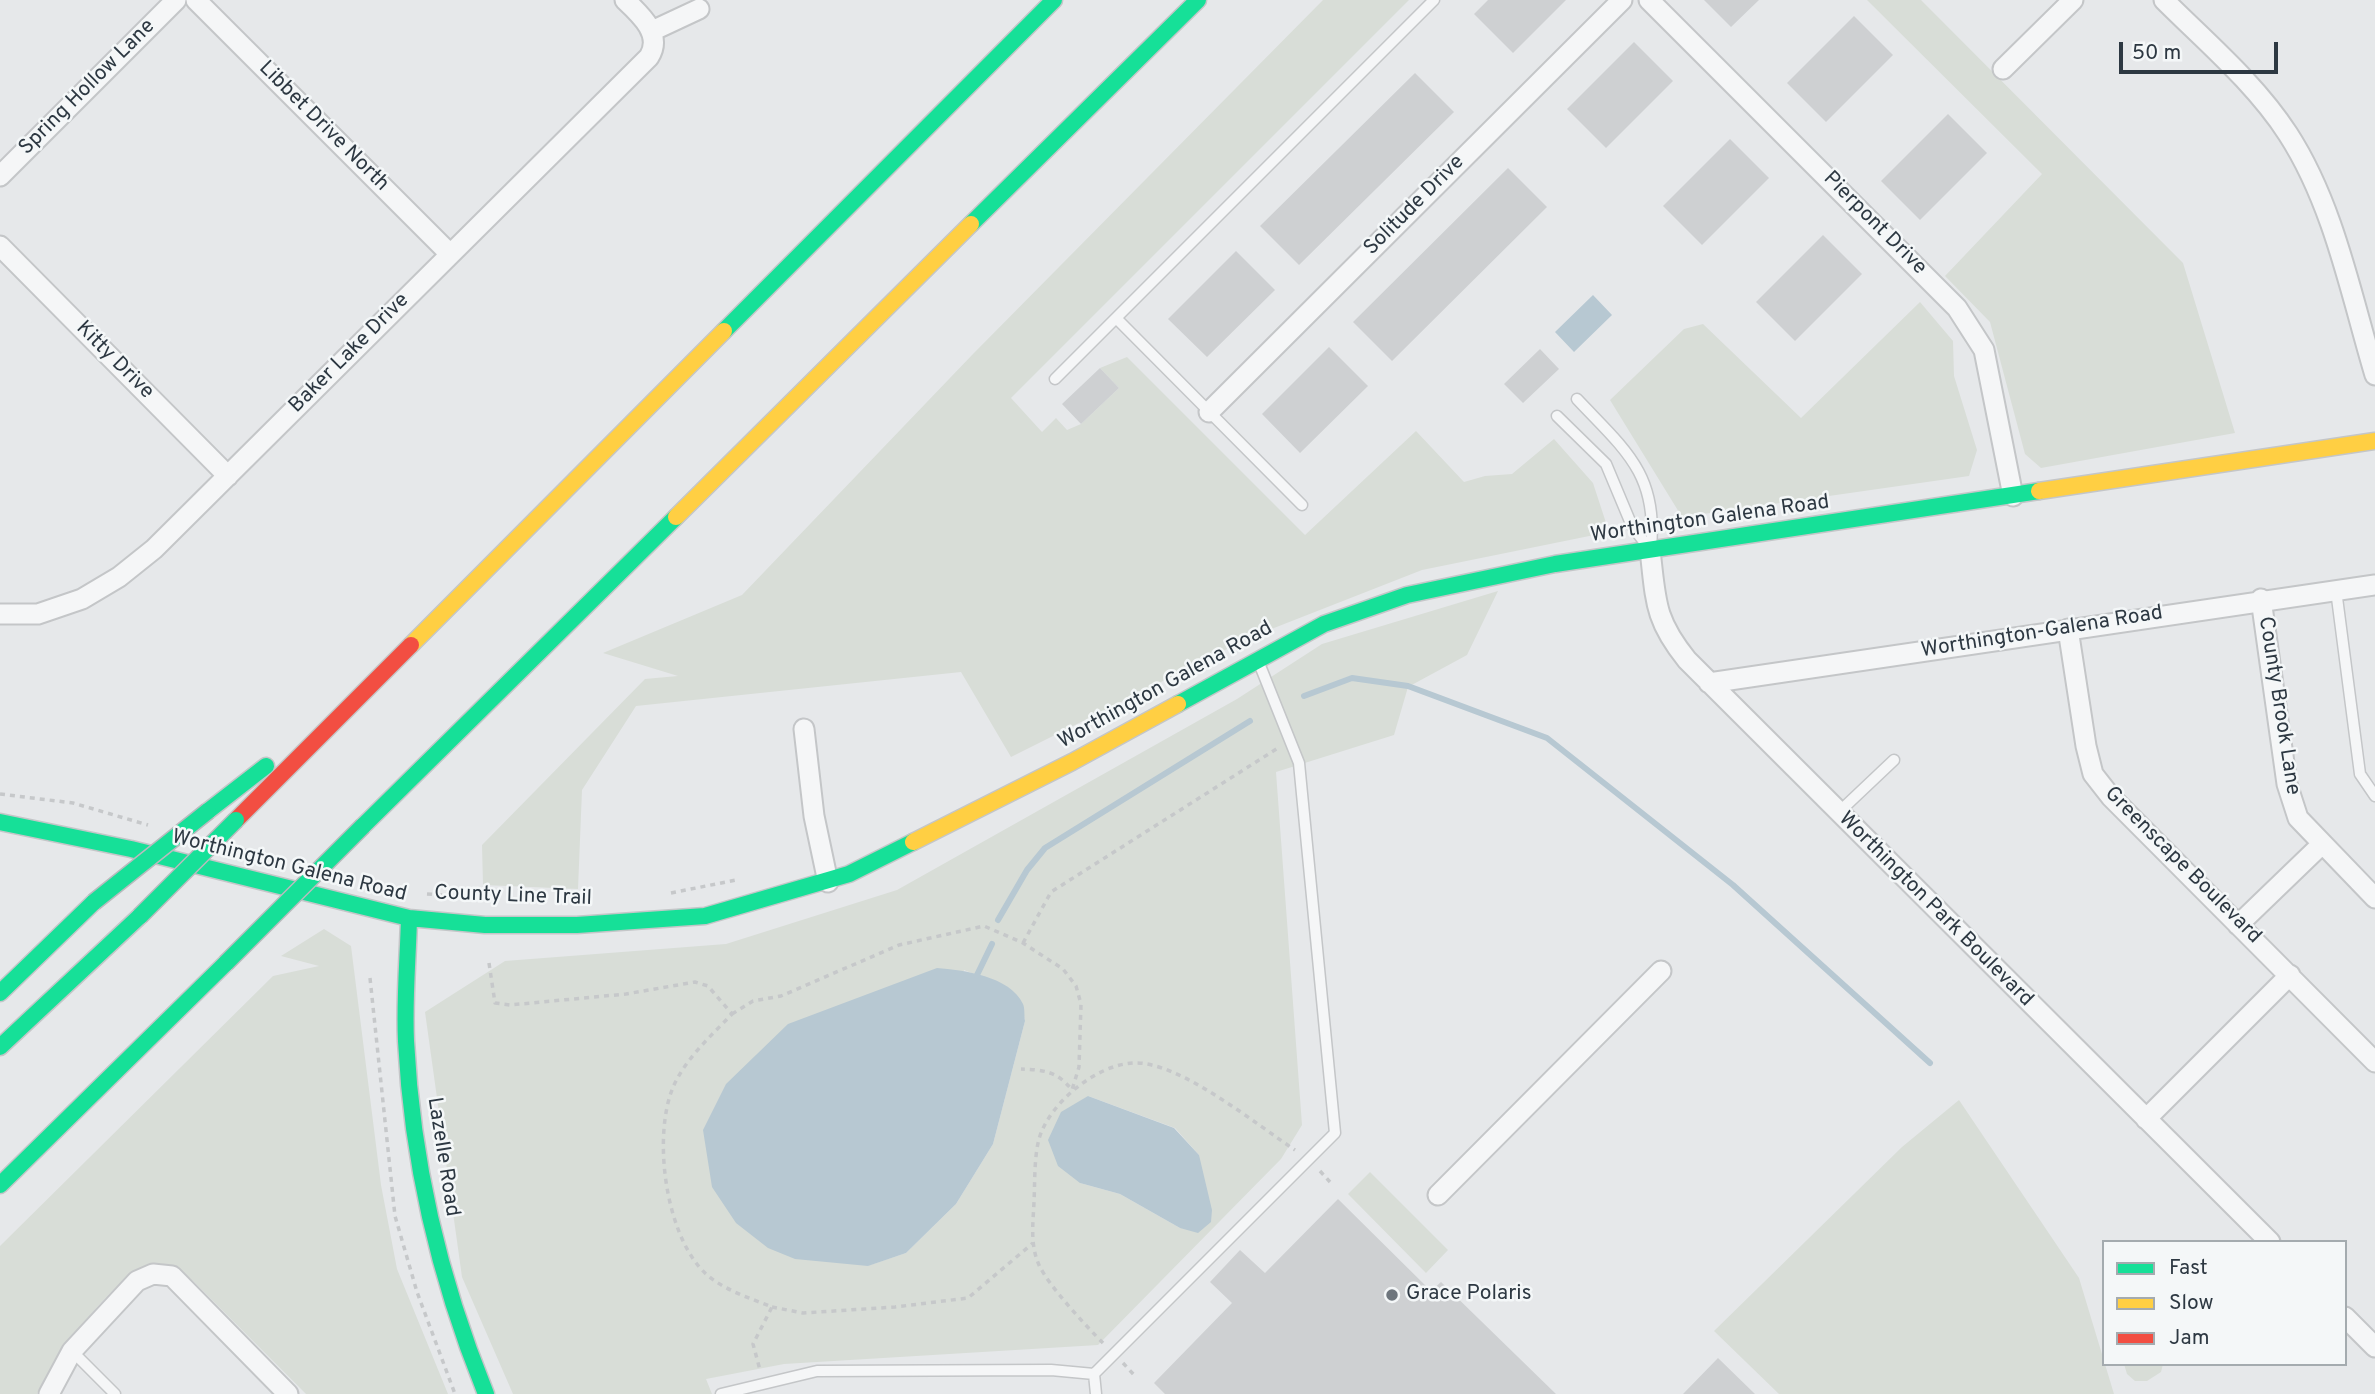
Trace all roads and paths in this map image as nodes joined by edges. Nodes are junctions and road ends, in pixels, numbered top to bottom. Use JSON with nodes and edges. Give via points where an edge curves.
{"nodes":[{"id":1,"x":176,"y":0,"type":"edge"},
{"id":2,"x":196,"y":0,"type":"edge"},
{"id":3,"x":625,"y":0,"type":"edge"},
{"id":4,"x":1054,"y":0,"type":"edge"},
{"id":5,"x":1198,"y":0,"type":"edge"},
{"id":6,"x":1434,"y":0,"type":"edge"},
{"id":7,"x":1622,"y":0,"type":"edge"},
{"id":8,"x":1649,"y":0,"type":"edge"},
{"id":9,"x":2073,"y":0,"type":"edge"},
{"id":10,"x":2164,"y":0,"type":"edge"},
{"id":11,"x":699,"y":9,"type":"dead end"},
{"id":12,"x":652,"y":31,"type":"junction"},
{"id":13,"x":2003,"y":69,"type":"dead end"},
{"id":14,"x":0,"y":176,"type":"edge"},
{"id":15,"x":0,"y":246,"type":"edge"},
{"id":16,"x":450,"y":254,"type":"junction"},
{"id":17,"x":1116,"y":318,"type":"junction"},
{"id":18,"x":2375,"y":375,"type":"edge"},
{"id":19,"x":1055,"y":379,"type":"dead end"},
{"id":20,"x":1577,"y":399,"type":"dead end"},
{"id":21,"x":1209,"y":412,"type":"junction"},
{"id":22,"x":1557,"y":416,"type":"dead end"},
{"id":23,"x":2375,"y":441,"type":"edge"},
{"id":24,"x":228,"y":476,"type":"junction"},
{"id":25,"x":2013,"y":496,"type":"junction"},
{"id":26,"x":1303,"y":505,"type":"dead end"},
{"id":27,"x":1650,"y":550,"type":"junction"},
{"id":28,"x":2375,"y":585,"type":"edge"},
{"id":29,"x":2336,"y":590,"type":"junction"},
{"id":30,"x":2261,"y":600,"type":"junction"},
{"id":31,"x":0,"y":614,"type":"edge"},
{"id":32,"x":2068,"y":629,"type":"junction"},
{"id":33,"x":1258,"y":659,"type":"junction"},
{"id":34,"x":391,"y":667,"type":"junction"},
{"id":35,"x":1709,"y":683,"type":"junction"},
{"id":36,"x":804,"y":729,"type":"dead end"},
{"id":37,"x":1290,"y":740,"type":"junction"},
{"id":38,"x":1894,"y":760,"type":"dead end"},
{"id":39,"x":0,"y":794,"type":"edge"},
{"id":40,"x":2375,"y":796,"type":"edge"},
{"id":41,"x":1838,"y":813,"type":"junction"},
{"id":42,"x":0,"y":822,"type":"edge"},
{"id":43,"x":157,"y":828,"type":"dead end"},
{"id":44,"x":2321,"y":845,"type":"junction"},
{"id":45,"x":237,"y":848,"type":"dead end"},
{"id":46,"x":264,"y":855,"type":"dead end"},
{"id":47,"x":741,"y":879,"type":"dead end"},
{"id":48,"x":828,"y":881,"type":"junction"},
{"id":49,"x":415,"y":893,"type":"dead end"},
{"id":50,"x":663,"y":894,"type":"dead end"},
{"id":51,"x":2375,"y":898,"type":"edge"},
{"id":52,"x":502,"y":900,"type":"dead end"},
{"id":53,"x":409,"y":918,"type":"junction"},
{"id":54,"x":2238,"y":925,"type":"junction"},
{"id":55,"x":1023,"y":943,"type":"junction"},
{"id":56,"x":489,"y":963,"type":"dead end"},
{"id":57,"x":1661,"y":971,"type":"dead end"},
{"id":58,"x":2290,"y":975,"type":"junction"},
{"id":59,"x":0,"y":993,"type":"edge"},
{"id":60,"x":732,"y":1014,"type":"junction"},
{"id":61,"x":0,"y":1047,"type":"edge"},
{"id":62,"x":2375,"y":1062,"type":"edge"},
{"id":63,"x":1021,"y":1069,"type":"dead end"},
{"id":64,"x":1072,"y":1090,"type":"junction"},
{"id":65,"x":2146,"y":1119,"type":"junction"},
{"id":66,"x":1309,"y":1159,"type":"junction"},
{"id":67,"x":1331,"y":1182,"type":"dead end"},
{"id":68,"x":0,"y":1185,"type":"edge"},
{"id":69,"x":1438,"y":1195,"type":"dead end"},
{"id":70,"x":2268,"y":1240,"type":"edge"},
{"id":71,"x":1032,"y":1243,"type":"junction"},
{"id":72,"x":772,"y":1307,"type":"junction"},
{"id":73,"x":2347,"y":1319,"type":"edge"},
{"id":74,"x":2375,"y":1347,"type":"edge"},
{"id":75,"x":72,"y":1351,"type":"junction"},
{"id":76,"x":1114,"y":1354,"type":"junction"},
{"id":77,"x":1094,"y":1374,"type":"junction"},
{"id":78,"x":1136,"y":1377,"type":"dead end"},
{"id":79,"x":764,"y":1382,"type":"junction"},
{"id":80,"x":49,"y":1394,"type":"edge"},
{"id":81,"x":115,"y":1394,"type":"edge"},
{"id":82,"x":288,"y":1394,"type":"edge"},
{"id":83,"x":486,"y":1394,"type":"edge"},
{"id":84,"x":721,"y":1394,"type":"edge"},
{"id":85,"x":1096,"y":1394,"type":"edge"}],
"edges":[{"from":1,"to":14,"type":"street","name":"Spring Hollow Lane"},
{"from":2,"to":16,"type":"street","name":"Libbet Drive North"},
{"from":3,"to":12,"type":"street"},
{"from":4,"to":34,"type":"main road"},
{"from":5,"to":68,"type":"main road","bridge":true},
{"from":6,"to":17,"type":"lane"},
{"from":7,"to":21,"type":"street","name":"Solitude Drive"},
{"from":8,"to":25,"type":"street","name":"Pierpont Drive","via":[[1958,308],[1984,351]]},
{"from":9,"to":13,"type":"street"},
{"from":10,"to":18,"type":"street","via":[[2264,102],[2308,168]]},
{"from":11,"to":12,"type":"street"},
{"from":12,"to":16,"type":"street","name":"Baker Lake Drive","via":[[654,49],[649,57]]},
{"from":15,"to":24,"type":"street","name":"Kitty Drive"},
{"from":16,"to":24,"type":"street","name":"Baker Lake Drive"},
{"from":17,"to":19,"type":"lane"},
{"from":17,"to":21,"type":"lane"},
{"from":20,"to":27,"type":"lane","via":[[1633,460],[1640,474],[1654,515]]},
{"from":21,"to":26,"type":"lane"},
{"from":22,"to":27,"type":"lane","via":[[1606,464],[1632,526]]},
{"from":23,"to":25,"type":"main road","name":"Worthington Galena Road"},
{"from":24,"to":31,"type":"street","name":"Baker Lake Drive","via":[[120,577],[82,599],[38,614]]},
{"from":25,"to":27,"type":"main road","name":"Worthington Galena Road"},
{"from":27,"to":33,"type":"main road","name":"Worthington Galena Road","via":[[1490,575],[1407,595],[1324,624]]},
{"from":27,"to":35,"type":"street","name":"Worthington Park Boulevard","via":[[1657,615],[1668,636]]},
{"from":28,"to":29,"type":"street","name":"Worthington-Galena Road"},
{"from":29,"to":30,"type":"street","name":"Worthington-Galena Road"},
{"from":29,"to":40,"type":"lane","via":[[2360,774]]},
{"from":30,"to":32,"type":"street","name":"Worthington-Galena Road"},
{"from":30,"to":44,"type":"street","name":"County Brook Lane","via":[[2287,784],[2298,818]]},
{"from":32,"to":35,"type":"street","name":"Worthington-Galena Road"},
{"from":32,"to":54,"type":"street","name":"Greenscape Boulevard","via":[[2093,774],[2110,797]]},
{"from":33,"to":37,"type":"lane"},
{"from":33,"to":48,"type":"main road","name":"Worthington Galena Road","via":[[1072,762]]},
{"from":34,"to":59,"type":"main road","bridge":true,"via":[[94,902]]},
{"from":34,"to":61,"type":"main road","bridge":true,"via":[[140,916]]},
{"from":35,"to":41,"type":"street","name":"Worthington Park Boulevard"},
{"from":36,"to":48,"type":"street","via":[[814,816]]},
{"from":37,"to":55,"type":"path","via":[[1051,892]]},
{"from":37,"to":66,"type":"lane","via":[[1299,763],[1335,1133]]},
{"from":38,"to":41,"type":"lane"},
{"from":39,"to":43,"type":"path","via":[[74,803]]},
{"from":41,"to":65,"type":"street","name":"Worthington Park Boulevard"},
{"from":42,"to":53,"type":"main road","name":"Worthington Galena Road","via":[[131,849]]},
{"from":44,"to":51,"type":"street","name":"County Brook Lane"},
{"from":44,"to":54,"type":"street"},
{"from":45,"to":46,"type":"path"},
{"from":47,"to":50,"type":"path"},
{"from":48,"to":53,"type":"main road","name":"Worthington Galena Road","via":[[705,916],[577,925],[485,925]]},
{"from":49,"to":52,"type":"path","name":"County Line Trail"},
{"from":53,"to":83,"type":"main road","name":"Lazelle Road","via":[[406,1041],[415,1144],[435,1243]]},
{"from":54,"to":58,"type":"street","name":"Greenscape Boulevard"},
{"from":55,"to":60,"type":"path","via":[[984,926],[899,945],[782,996],[753,1001]]},
{"from":55,"to":64,"type":"path","via":[[1063,969],[1076,986],[1081,1004],[1079,1067]]},
{"from":56,"to":60,"type":"path","via":[[495,1003],[626,994],[695,982],[708,986]]},
{"from":57,"to":69,"type":"street"},
{"from":58,"to":62,"type":"street","name":"Greenscape Boulevard"},
{"from":58,"to":65,"type":"street"},
{"from":60,"to":72,"type":"path","via":[[700,1047],[674,1084],[663,1123],[663,1167],[677,1225],[690,1254],[706,1274],[723,1285]]},
{"from":63,"to":64,"type":"path","via":[[1047,1070]]},
{"from":64,"to":66,"type":"path","via":[[1132,1062],[1159,1066],[1187,1079]]},
{"from":64,"to":71,"type":"path","via":[[1039,1138]]},
{"from":65,"to":70,"type":"street","name":"Worthington Park Boulevard"},
{"from":66,"to":67,"type":"path"},
{"from":66,"to":76,"type":"lane"},
{"from":71,"to":72,"type":"path","via":[[968,1298],[803,1313]]},
{"from":71,"to":76,"type":"path","via":[[1040,1266]]},
{"from":72,"to":79,"type":"path","via":[[753,1344]]},
{"from":73,"to":74,"type":"street"},
{"from":75,"to":80,"type":"street"},
{"from":75,"to":81,"type":"lane"},
{"from":75,"to":82,"type":"street","via":[[137,1282],[153,1274],[172,1276]]},
{"from":76,"to":77,"type":"lane"},
{"from":76,"to":78,"type":"path"},
{"from":77,"to":79,"type":"lane","via":[[1051,1370],[817,1371]]},
{"from":77,"to":85,"type":"lane"},
{"from":79,"to":84,"type":"lane"}]}
